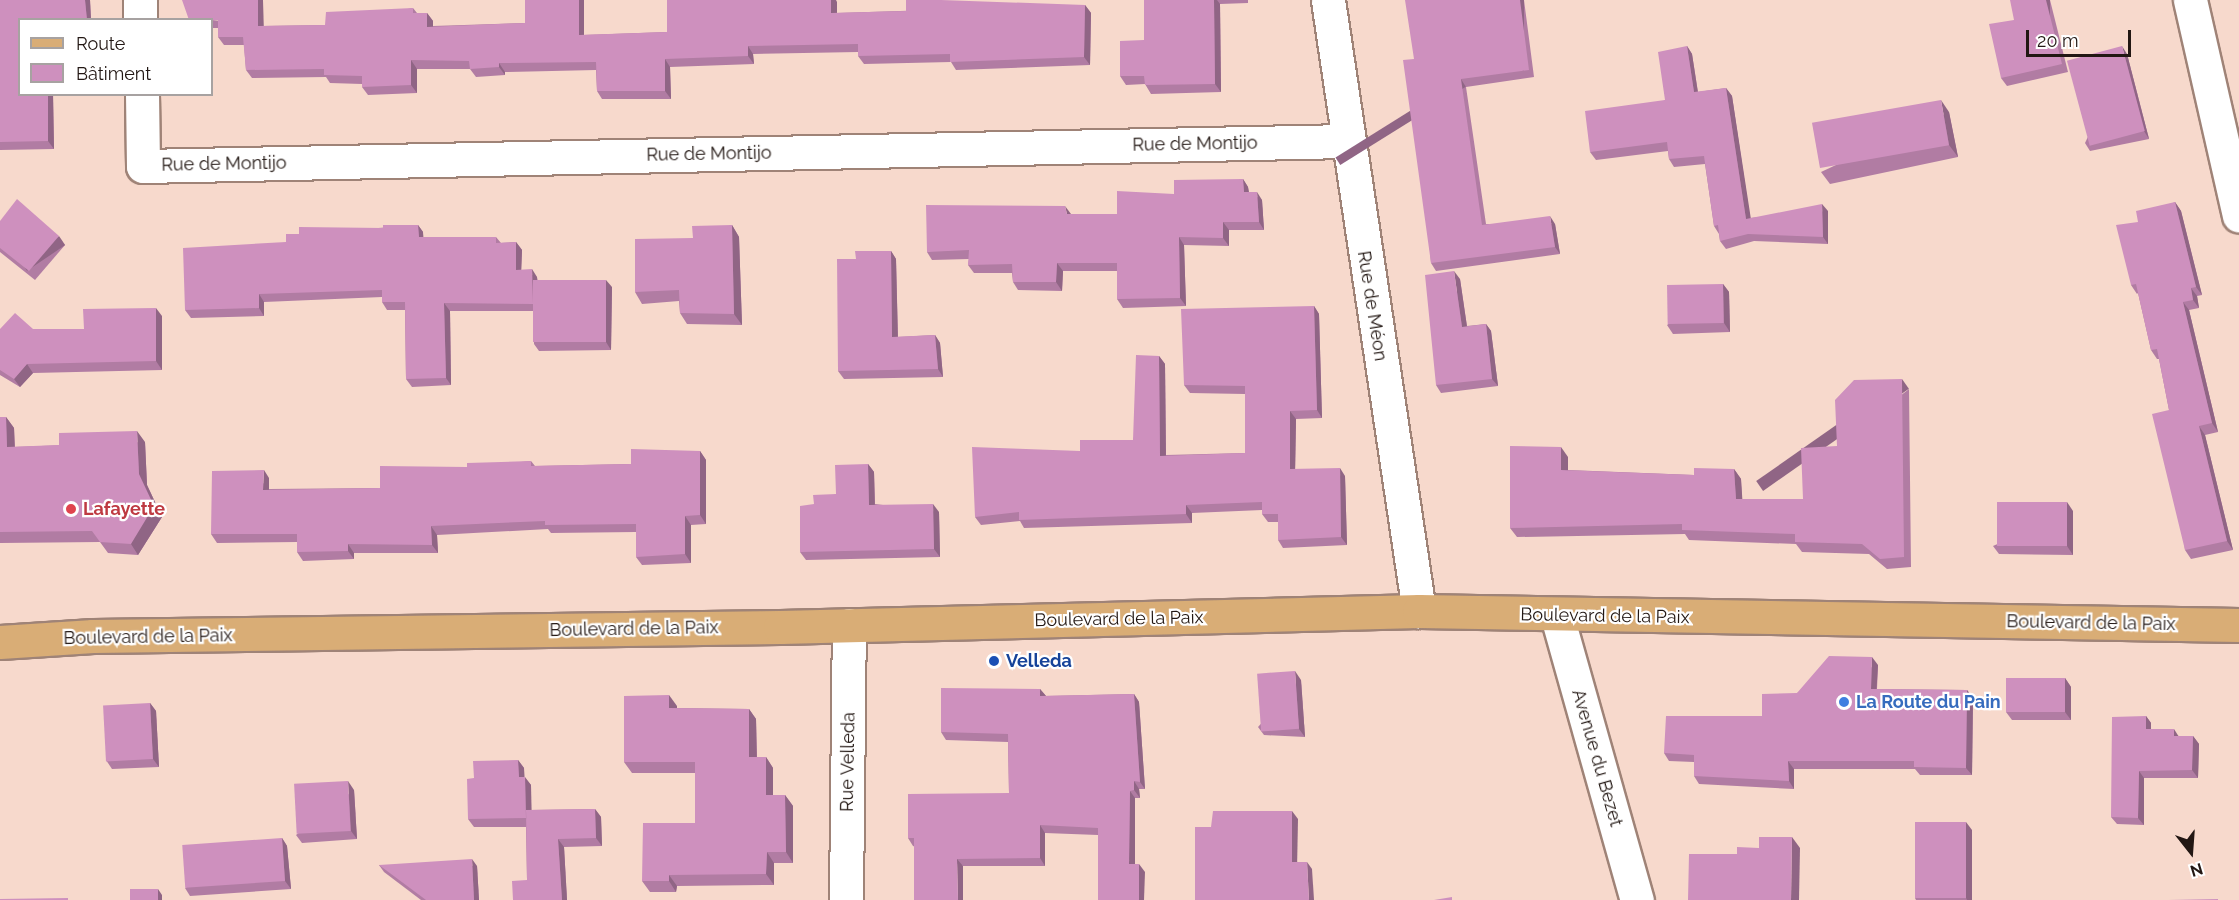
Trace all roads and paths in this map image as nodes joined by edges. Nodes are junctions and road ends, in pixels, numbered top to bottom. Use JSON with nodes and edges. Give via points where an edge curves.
{"nodes":[{"id":1,"x":140,"y":0,"type":"edge"},
{"id":2,"x":1328,"y":0,"type":"edge"},
{"id":3,"x":2190,"y":0,"type":"edge"},
{"id":4,"x":141,"y":18,"type":"edge"},
{"id":5,"x":142,"y":96,"type":"edge"},
{"id":6,"x":2228,"y":114,"type":"edge"},
{"id":7,"x":1347,"y":141,"type":"junction"},
{"id":8,"x":2239,"y":215,"type":"edge"},
{"id":9,"x":1419,"y":611,"type":"junction"},
{"id":10,"x":1557,"y":616,"type":"junction"},
{"id":11,"x":849,"y":625,"type":"junction"},
{"id":12,"x":2239,"y":625,"type":"edge"},
{"id":13,"x":0,"y":642,"type":"edge"},
{"id":14,"x":846,"y":900,"type":"edge"},
{"id":15,"x":1637,"y":900,"type":"edge"}],
"edges":[{"from":1,"to":4,"type":"street"},
{"from":2,"to":7,"type":"street","name":"Rue de Méon"},
{"from":3,"to":6,"type":"street"},
{"from":5,"to":7,"type":"street","name":"Rue de Montijo","via":[[143,166]]},
{"from":6,"to":8,"type":"street"},
{"from":7,"to":9,"type":"street","name":"Rue de Méon"},
{"from":9,"to":10,"type":"main road","name":"Boulevard de la Paix"},
{"from":9,"to":11,"type":"main road","name":"Boulevard de la Paix"},
{"from":10,"to":12,"type":"main road","name":"Boulevard de la Paix"},
{"from":10,"to":15,"type":"street","name":"Avenue du Bezet"},
{"from":11,"to":13,"type":"main road","name":"Boulevard de la Paix","via":[[93,636]]},
{"from":11,"to":14,"type":"street","name":"Rue Velleda"}]}
